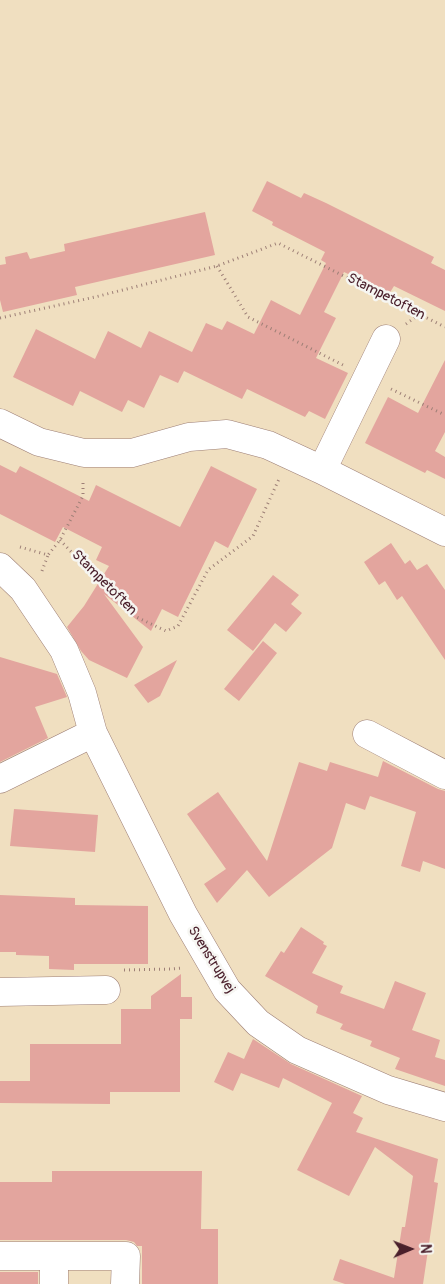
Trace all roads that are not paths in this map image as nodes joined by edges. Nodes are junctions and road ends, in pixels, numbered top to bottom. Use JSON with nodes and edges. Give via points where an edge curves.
{"nodes":[{"id":1,"x":386,"y":339,"type":"dead end"},
{"id":2,"x":0,"y":423,"type":"edge"},
{"id":3,"x":322,"y":470,"type":"junction"},
{"id":4,"x":445,"y":532,"type":"edge"},
{"id":5,"x":0,"y":567,"type":"edge"},
{"id":6,"x":93,"y":733,"type":"junction"},
{"id":7,"x":367,"y":734,"type":"dead end"},
{"id":8,"x":445,"y":775,"type":"edge"},
{"id":9,"x":0,"y":780,"type":"edge"},
{"id":10,"x":106,"y":990,"type":"road end"},
{"id":11,"x":0,"y":992,"type":"edge"},
{"id":12,"x":445,"y":1107,"type":"edge"},
{"id":13,"x":0,"y":1256,"type":"edge"},
{"id":14,"x":54,"y":1256,"type":"junction"},
{"id":15,"x":54,"y":1284,"type":"edge"},
{"id":16,"x":125,"y":1284,"type":"edge"}],
"edges":[{"from":1,"to":3,"type":"street"},
{"from":2,"to":3,"type":"street","via":[[39,442],[84,453],[132,453],[189,436],[227,434],[268,445]]},
{"from":3,"to":4,"type":"street"},
{"from":5,"to":6,"type":"street","name":"Svenstrupvej","via":[[23,588],[64,650],[82,693]]},
{"from":6,"to":9,"type":"street"},
{"from":6,"to":12,"type":"street","name":"Svenstrupvej","via":[[183,914],[227,990],[258,1023],[297,1050],[388,1090]]},
{"from":7,"to":8,"type":"street"},
{"from":10,"to":11,"type":"street"},
{"from":13,"to":14,"type":"street"},
{"from":14,"to":15,"type":"street"},
{"from":14,"to":16,"type":"street","via":[[126,1256]]}]}
